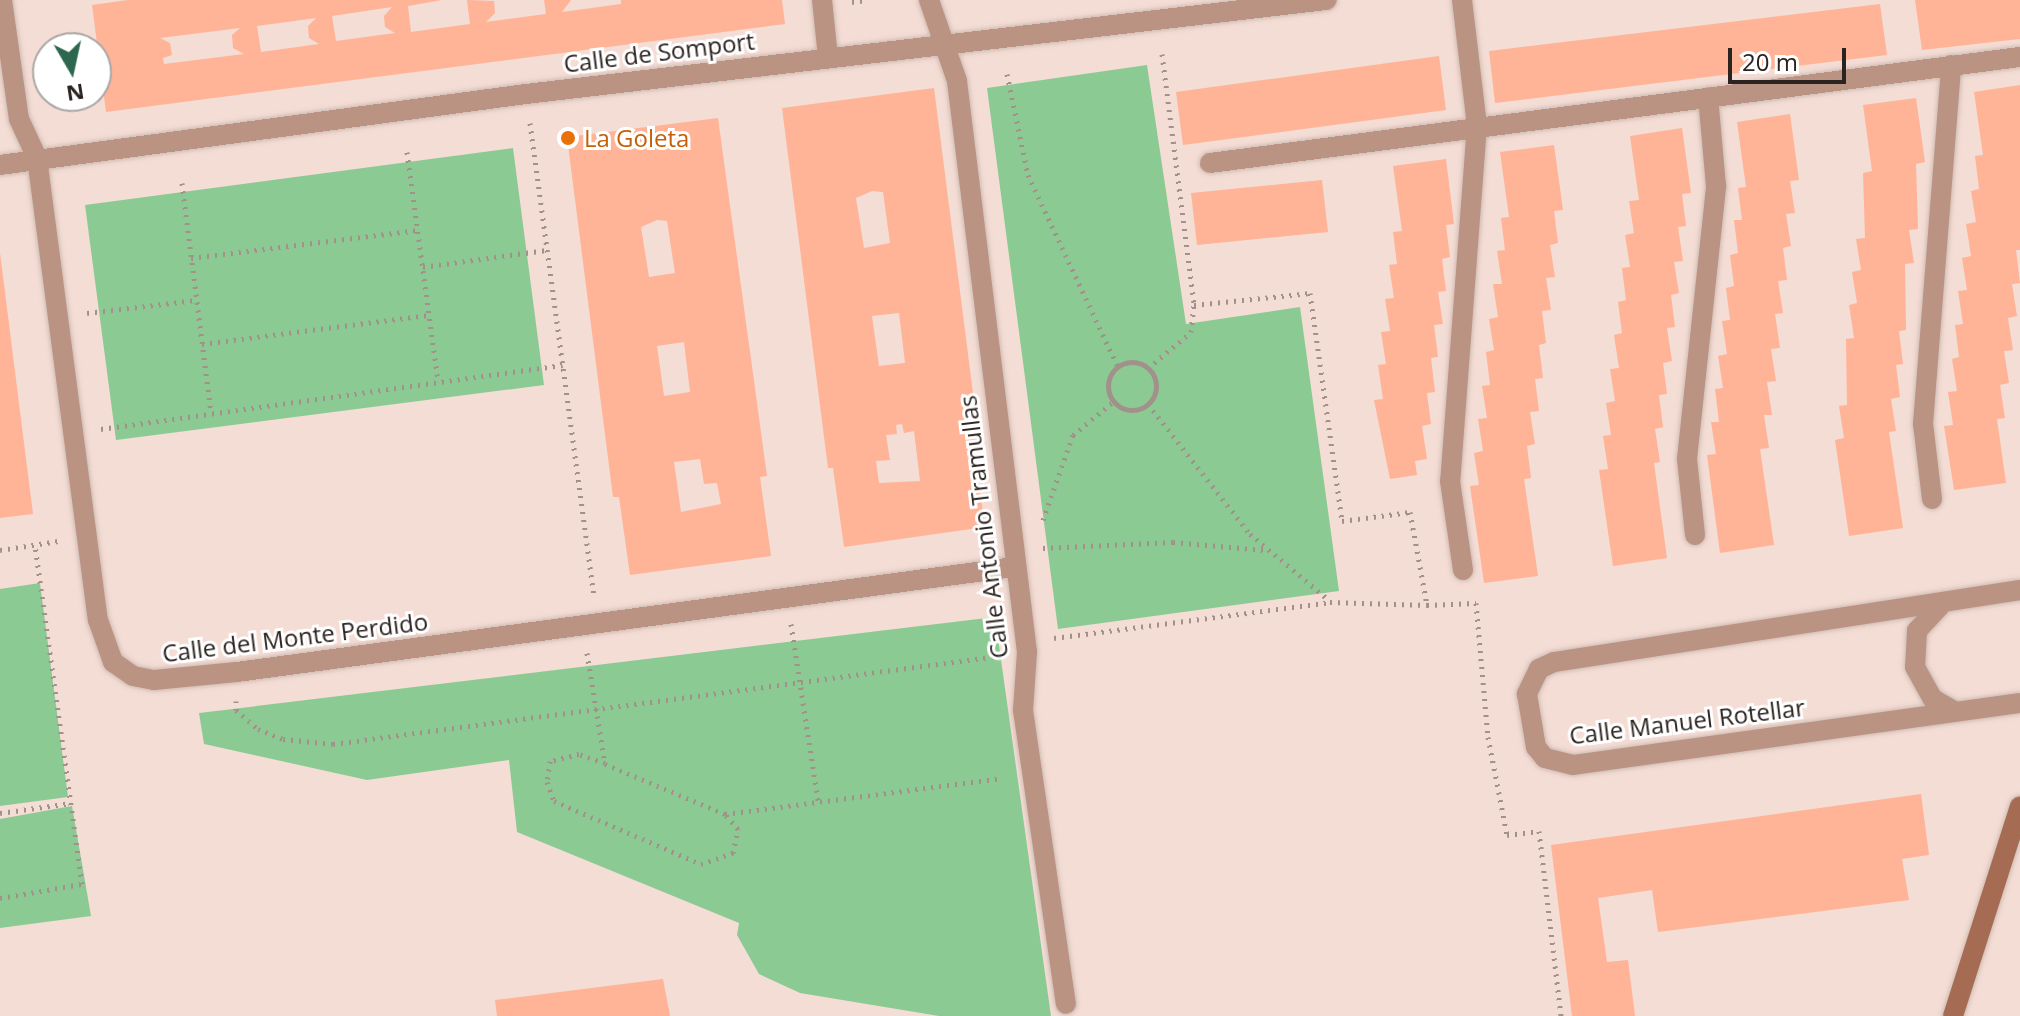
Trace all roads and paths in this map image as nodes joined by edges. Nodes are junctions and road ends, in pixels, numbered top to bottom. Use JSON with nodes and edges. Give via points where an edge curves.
{"nodes":[{"id":1,"x":2,"y":0,"type":"edge"},
{"id":2,"x":822,"y":0,"type":"edge"},
{"id":3,"x":929,"y":0,"type":"edge"},
{"id":4,"x":1326,"y":0,"type":"edge"},
{"id":5,"x":1462,"y":0,"type":"edge"},
{"id":6,"x":1296,"y":2,"type":"edge"},
{"id":7,"x":944,"y":44,"type":"junction"},
{"id":8,"x":1162,"y":54,"type":"dead end"},
{"id":9,"x":828,"y":57,"type":"junction"},
{"id":10,"x":2020,"y":57,"type":"edge"},
{"id":11,"x":1951,"y":65,"type":"junction"},
{"id":12,"x":1007,"y":74,"type":"dead end"},
{"id":13,"x":526,"y":94,"type":"junction"},
{"id":14,"x":1708,"y":97,"type":"junction"},
{"id":15,"x":1477,"y":125,"type":"junction"},
{"id":16,"x":407,"y":152,"type":"dead end"},
{"id":17,"x":37,"y":158,"type":"junction"},
{"id":18,"x":1210,"y":163,"type":"dead end"},
{"id":19,"x":0,"y":165,"type":"edge"},
{"id":20,"x":182,"y":183,"type":"dead end"},
{"id":21,"x":418,"y":230,"type":"junction"},
{"id":22,"x":547,"y":250,"type":"junction"},
{"id":23,"x":191,"y":258,"type":"junction"},
{"id":24,"x":423,"y":267,"type":"junction"},
{"id":25,"x":197,"y":300,"type":"junction"},
{"id":26,"x":1194,"y":303,"type":"junction"},
{"id":27,"x":429,"y":315,"type":"junction"},
{"id":28,"x":56,"y":317,"type":"junction"},
{"id":29,"x":202,"y":344,"type":"junction"},
{"id":30,"x":563,"y":365,"type":"junction"},
{"id":31,"x":1118,"y":367,"type":"junction"},
{"id":32,"x":1148,"y":368,"type":"junction"},
{"id":33,"x":438,"y":382,"type":"junction"},
{"id":34,"x":1113,"y":402,"type":"junction"},
{"id":35,"x":1148,"y":404,"type":"junction"},
{"id":36,"x":211,"y":413,"type":"junction"},
{"id":37,"x":72,"y":433,"type":"junction"},
{"id":38,"x":1932,"y":499,"type":"dead end"},
{"id":39,"x":1695,"y":535,"type":"dead end"},
{"id":40,"x":86,"y":537,"type":"junction"},
{"id":41,"x":35,"y":544,"type":"junction"},
{"id":42,"x":0,"y":550,"type":"edge"},
{"id":43,"x":1265,"y":551,"type":"junction"},
{"id":44,"x":1014,"y":567,"type":"junction"},
{"id":45,"x":1463,"y":570,"type":"dead end"},
{"id":46,"x":2020,"y":590,"type":"edge"},
{"id":47,"x":787,"y":597,"type":"junction"},
{"id":48,"x":1330,"y":602,"type":"junction"},
{"id":49,"x":1427,"y":605,"type":"junction"},
{"id":50,"x":1940,"y":606,"type":"junction"},
{"id":51,"x":590,"y":625,"type":"junction"},
{"id":52,"x":1026,"y":647,"type":"junction"},
{"id":53,"x":237,"y":672,"type":"junction"},
{"id":54,"x":800,"y":682,"type":"junction"},
{"id":55,"x":2020,"y":703,"type":"edge"},
{"id":56,"x":596,"y":709,"type":"junction"},
{"id":57,"x":1954,"y":711,"type":"junction"},
{"id":58,"x":605,"y":764,"type":"junction"},
{"id":59,"x":1032,"y":775,"type":"junction"},
{"id":60,"x":818,"y":801,"type":"junction"},
{"id":61,"x":71,"y":803,"type":"junction"},
{"id":62,"x":2020,"y":806,"type":"edge"},
{"id":63,"x":0,"y":813,"type":"edge"},
{"id":64,"x":725,"y":814,"type":"junction"},
{"id":65,"x":0,"y":898,"type":"edge"},
{"id":66,"x":1066,"y":1004,"type":"dead end"},
{"id":67,"x":1561,"y":1016,"type":"edge"},
{"id":68,"x":1953,"y":1016,"type":"edge"}],
"edges":[{"from":1,"to":17,"type":"street","name":"Calle del Monte Perdido","via":[[19,119]]},
{"from":2,"to":9,"type":"street"},
{"from":3,"to":7,"type":"street","name":"Calle Antonio Tramullas"},
{"from":4,"to":6,"type":"street","name":"Calle de Somport"},
{"from":5,"to":15,"type":"street"},
{"from":6,"to":7,"type":"street","name":"Calle de Somport"},
{"from":7,"to":9,"type":"street","name":"Calle de Somport"},
{"from":7,"to":44,"type":"street","name":"Calle Antonio Tramullas","via":[[957,81]]},
{"from":8,"to":26,"type":"path"},
{"from":9,"to":13,"type":"street","name":"Calle de Somport"},
{"from":10,"to":11,"type":"street"},
{"from":11,"to":14,"type":"street"},
{"from":11,"to":38,"type":"street","via":[[1923,424]]},
{"from":12,"to":31,"type":"path","via":[[1028,175]]},
{"from":13,"to":17,"type":"street","name":"Calle de Somport"},
{"from":13,"to":22,"type":"path"},
{"from":14,"to":15,"type":"street"},
{"from":14,"to":39,"type":"street","via":[[1716,186],[1687,459]]},
{"from":15,"to":18,"type":"street"},
{"from":15,"to":45,"type":"street","via":[[1450,481]]},
{"from":16,"to":21,"type":"path"},
{"from":17,"to":19,"type":"street","name":"Calle de Somport"},
{"from":17,"to":28,"type":"street","name":"Calle del Monte Perdido"},
{"from":20,"to":23,"type":"path"},
{"from":21,"to":23,"type":"path"},
{"from":21,"to":24,"type":"path"},
{"from":22,"to":24,"type":"path"},
{"from":22,"to":30,"type":"path"},
{"from":23,"to":25,"type":"path"},
{"from":24,"to":27,"type":"path"},
{"from":25,"to":28,"type":"path"},
{"from":25,"to":29,"type":"path"},
{"from":26,"to":32,"type":"path","via":[[1191,332]]},
{"from":26,"to":49,"type":"path","via":[[1310,293],[1342,521],[1410,512]]},
{"from":27,"to":29,"type":"path"},
{"from":27,"to":33,"type":"path"},
{"from":28,"to":37,"type":"street","name":"Calle del Monte Perdido"},
{"from":29,"to":36,"type":"path"},
{"from":30,"to":33,"type":"path"},
{"from":30,"to":51,"type":"path"},
{"from":31,"to":32,"type":"path","via":[[1133,362]]},
{"from":31,"to":34,"type":"path","via":[[1109,380]]},
{"from":32,"to":35,"type":"path","via":[[1156,382]]},
{"from":33,"to":36,"type":"path"},
{"from":34,"to":35,"type":"path","via":[[1134,411]]},
{"from":34,"to":43,"type":"path","via":[[1073,435],[1034,548],[1173,542]]},
{"from":35,"to":43,"type":"path"},
{"from":36,"to":37,"type":"path"},
{"from":37,"to":40,"type":"street","name":"Calle del Monte Perdido"},
{"from":40,"to":41,"type":"path"},
{"from":40,"to":53,"type":"street","name":"Calle del Monte Perdido","via":[[98,620],[113,662],[133,676],[154,680]]},
{"from":41,"to":42,"type":"path"},
{"from":41,"to":61,"type":"path"},
{"from":43,"to":48,"type":"path"},
{"from":44,"to":47,"type":"street","name":"Calle del Monte Perdido"},
{"from":44,"to":52,"type":"street","name":"Calle Antonio Tramullas"},
{"from":46,"to":50,"type":"street","name":"Calle Manuel Rotellar"},
{"from":47,"to":51,"type":"street","name":"Calle del Monte Perdido"},
{"from":47,"to":54,"type":"path"},
{"from":48,"to":49,"type":"path"},
{"from":48,"to":52,"type":"path"},
{"from":49,"to":67,"type":"path","via":[[1476,603],[1488,737],[1507,835],[1539,831]]},
{"from":50,"to":57,"type":"street","via":[[1917,631],[1915,667],[1933,699]]},
{"from":50,"to":57,"type":"street","name":"Calle Manuel Rotellar","via":[[1554,662],[1539,669],[1527,694],[1536,747],[1545,758],[1573,765]]},
{"from":51,"to":53,"type":"street","name":"Calle del Monte Perdido"},
{"from":51,"to":56,"type":"path"},
{"from":52,"to":54,"type":"path"},
{"from":52,"to":59,"type":"street","name":"Calle Antonio Tramullas","via":[[1023,710]]},
{"from":53,"to":56,"type":"path","via":[[236,710],[258,729],[283,739],[333,744]]},
{"from":54,"to":56,"type":"path"},
{"from":54,"to":60,"type":"path"},
{"from":55,"to":57,"type":"street","name":"Calle Manuel Rotellar"},
{"from":56,"to":58,"type":"path"},
{"from":58,"to":64,"type":"path"},
{"from":58,"to":64,"type":"path","via":[[579,754],[550,761],[547,782],[554,801],[701,864],[733,853],[738,829]]},
{"from":59,"to":60,"type":"path"},
{"from":59,"to":66,"type":"street","name":"Calle Antonio Tramullas"},
{"from":60,"to":64,"type":"path"},
{"from":61,"to":63,"type":"path"},
{"from":61,"to":65,"type":"path","via":[[82,884]]},
{"from":62,"to":68,"type":"main road"}]}
